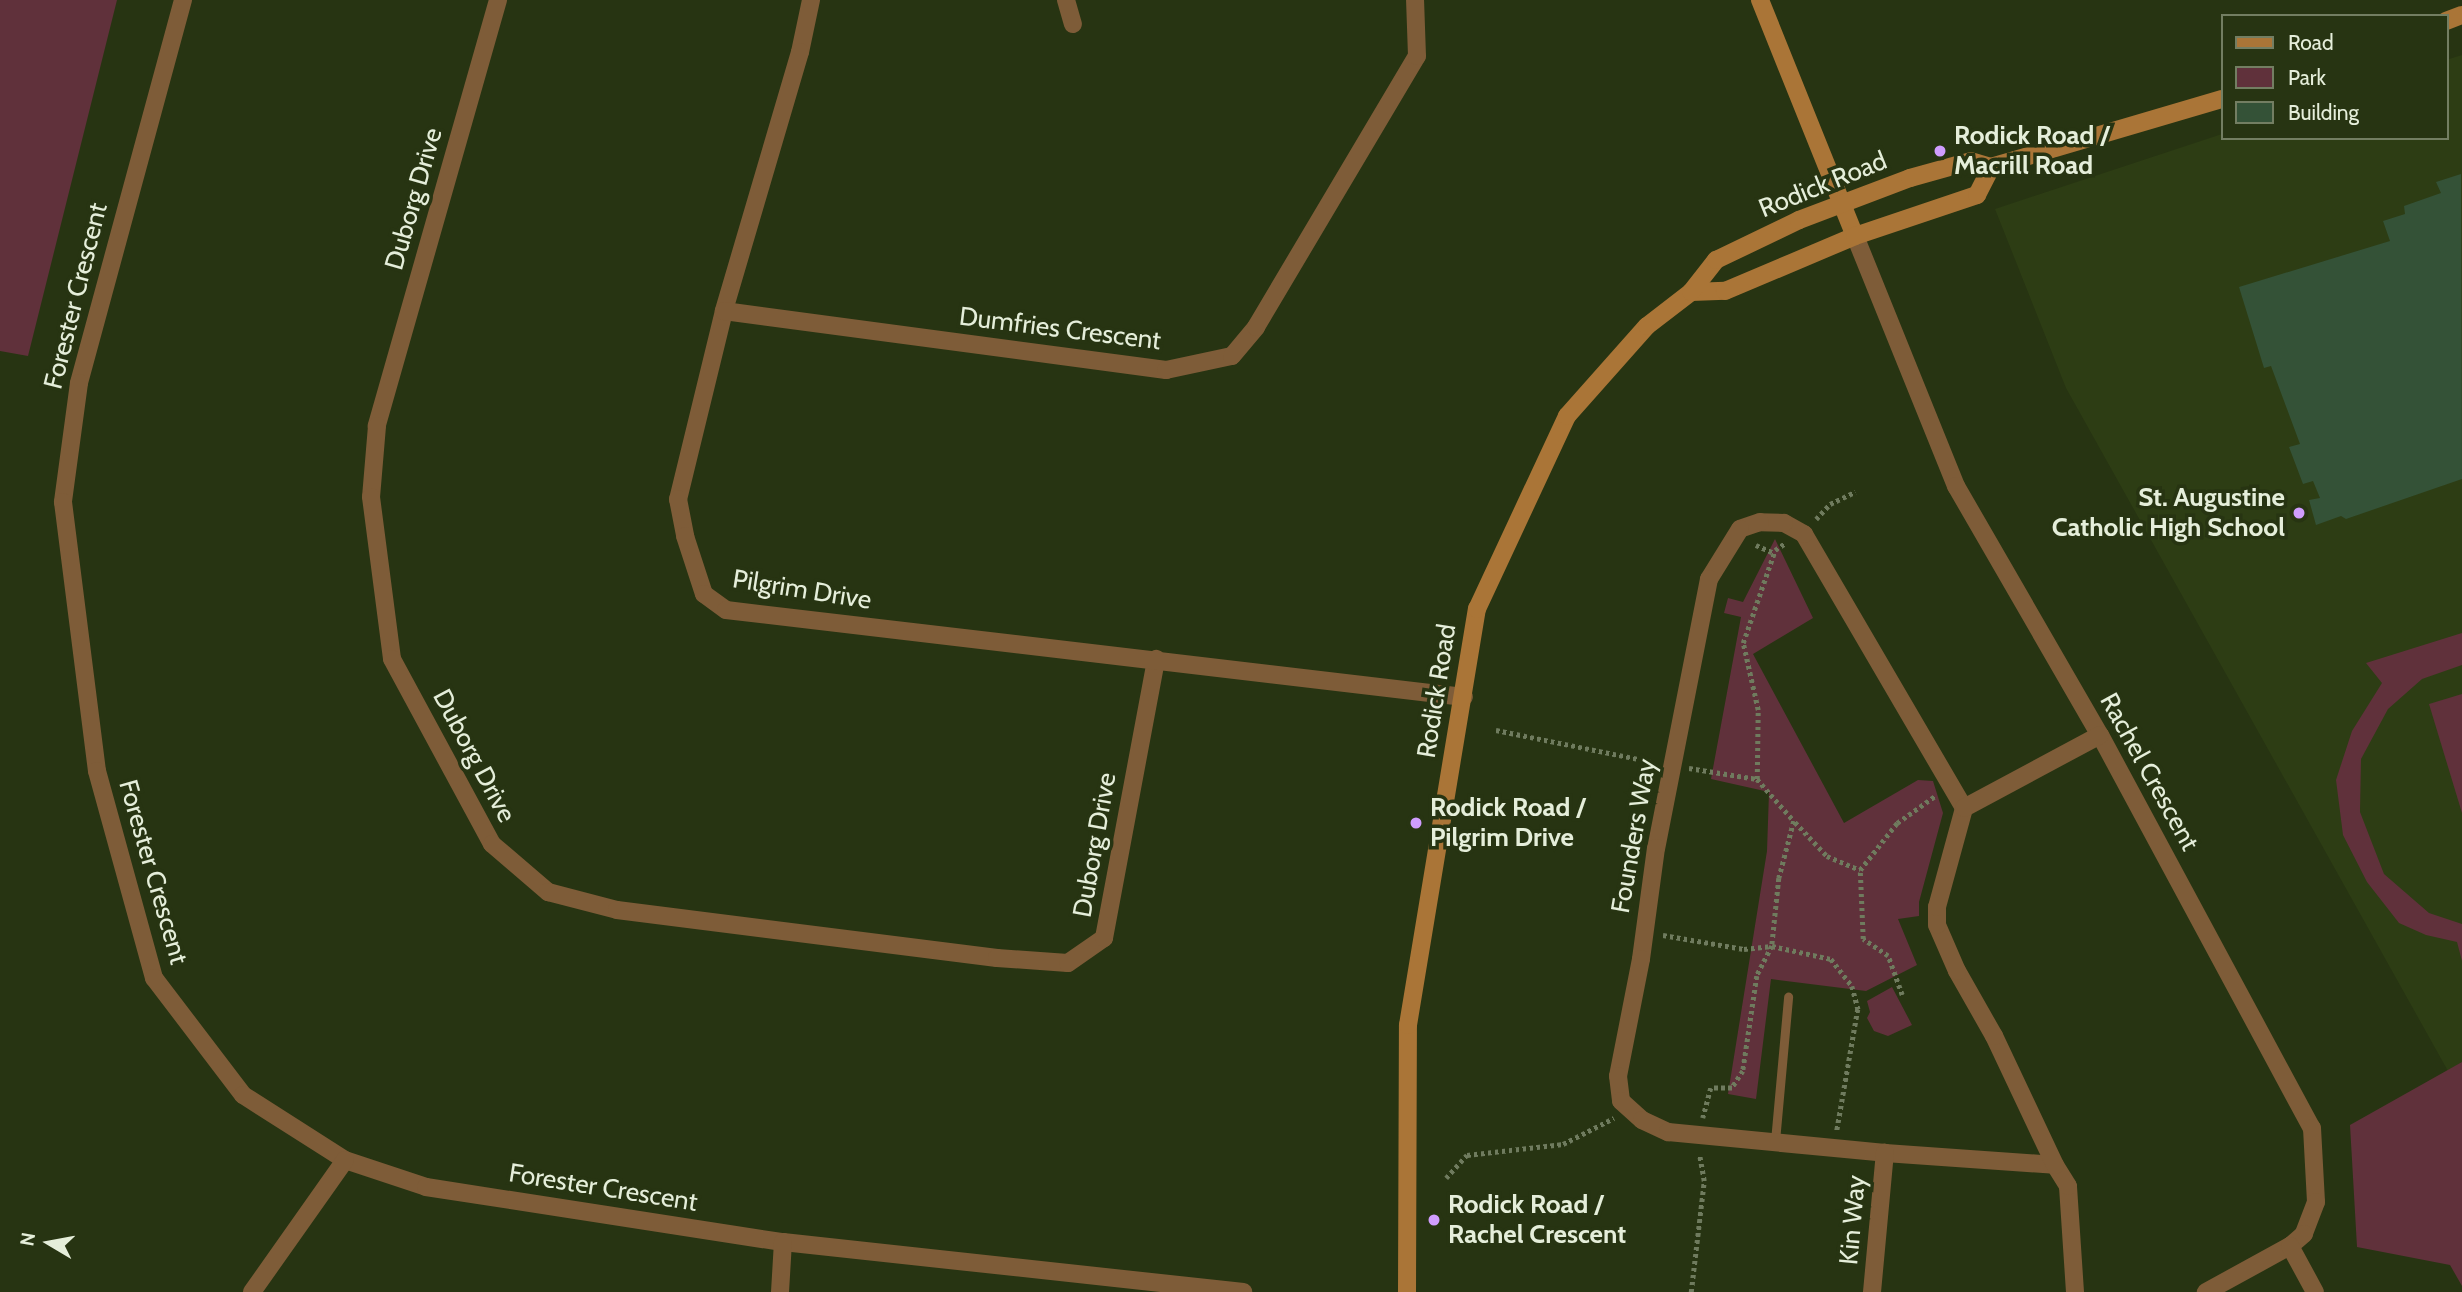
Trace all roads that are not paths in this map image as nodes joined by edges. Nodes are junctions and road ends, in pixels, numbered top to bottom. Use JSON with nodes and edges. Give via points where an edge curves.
{"nodes":[{"id":1,"x":183,"y":0,"type":"edge"},
{"id":2,"x":498,"y":0,"type":"edge"},
{"id":3,"x":811,"y":0,"type":"edge"},
{"id":4,"x":1066,"y":0,"type":"edge"},
{"id":5,"x":1415,"y":0,"type":"edge"},
{"id":6,"x":1759,"y":0,"type":"edge"},
{"id":7,"x":1073,"y":24,"type":"dead end"},
{"id":8,"x":2220,"y":100,"type":"edge"},
{"id":9,"x":1991,"y":167,"type":"junction"},
{"id":10,"x":1842,"y":204,"type":"junction"},
{"id":11,"x":1855,"y":236,"type":"junction"},
{"id":12,"x":1691,"y":292,"type":"junction"},
{"id":13,"x":724,"y":311,"type":"junction"},
{"id":14,"x":1156,"y":659,"type":"junction"},
{"id":15,"x":1464,"y":697,"type":"junction"},
{"id":16,"x":2100,"y":735,"type":"junction"},
{"id":17,"x":1964,"y":808,"type":"junction"},
{"id":18,"x":1788,"y":998,"type":"dead end"},
{"id":19,"x":1775,"y":1142,"type":"junction"},
{"id":20,"x":1885,"y":1153,"type":"junction"},
{"id":21,"x":345,"y":1160,"type":"junction"},
{"id":22,"x":2054,"y":1165,"type":"junction"},
{"id":23,"x":783,"y":1242,"type":"junction"},
{"id":24,"x":2290,"y":1246,"type":"junction"},
{"id":25,"x":1088,"y":1283,"type":"edge"},
{"id":26,"x":252,"y":1292,"type":"edge"},
{"id":27,"x":780,"y":1292,"type":"edge"},
{"id":28,"x":1243,"y":1292,"type":"edge"},
{"id":29,"x":1407,"y":1292,"type":"edge"},
{"id":30,"x":1872,"y":1292,"type":"edge"},
{"id":31,"x":2075,"y":1292,"type":"edge"},
{"id":32,"x":2206,"y":1292,"type":"edge"},
{"id":33,"x":2315,"y":1292,"type":"edge"}],
"edges":[{"from":1,"to":21,"type":"street","name":"Forester Crescent","via":[[79,383],[63,502],[97,771],[154,978],[243,1096]]},
{"from":2,"to":14,"type":"street","name":"Duborg Drive","via":[[377,426],[370,497],[392,659],[492,844],[548,892],[617,910],[996,958],[1068,962],[1104,938]]},
{"from":3,"to":13,"type":"street","name":"Pilgrim Drive"},
{"from":4,"to":7,"type":"street"},
{"from":5,"to":13,"type":"street","name":"Dumfries Crescent","via":[[1417,56],[1256,327],[1232,356],[1166,370]]},
{"from":6,"to":10,"type":"main road"},
{"from":8,"to":9,"type":"main road","name":"Rodick Road"},
{"from":9,"to":10,"type":"main road","name":"Rodick Road","via":[[1971,161]]},
{"from":9,"to":11,"type":"main road","via":[[1977,195]]},
{"from":10,"to":11,"type":"main road"},
{"from":10,"to":12,"type":"main road","name":"Rodick Road","via":[[1716,260]]},
{"from":11,"to":12,"type":"main road","via":[[1725,291]]},
{"from":11,"to":16,"type":"street","name":"Rachel Crescent","via":[[1956,486]]},
{"from":12,"to":15,"type":"main road","name":"Rodick Road","via":[[1647,326],[1567,416],[1477,609]]},
{"from":13,"to":14,"type":"street","name":"Pilgrim Drive","via":[[678,499],[704,594],[726,610]]},
{"from":14,"to":15,"type":"street","name":"Pilgrim Drive"},
{"from":15,"to":29,"type":"main road","name":"Rodick Road","via":[[1408,1025]]},
{"from":16,"to":17,"type":"street"},
{"from":16,"to":24,"type":"street","name":"Rachel Crescent","via":[[2312,1128],[2316,1202],[2304,1234]]},
{"from":17,"to":19,"type":"street","name":"Founders Way","via":[[1802,533],[1784,523],[1760,522],[1740,529],[1709,579],[1656,848],[1642,959],[1618,1076],[1621,1101],[1629,1110],[1668,1132]]},
{"from":17,"to":22,"type":"street","via":[[1942,886],[1937,925]]},
{"from":18,"to":19,"type":"lane"},
{"from":19,"to":20,"type":"street"},
{"from":20,"to":22,"type":"street"},
{"from":20,"to":30,"type":"street","name":"Kin Way"},
{"from":21,"to":23,"type":"street","name":"Forester Crescent","via":[[426,1187]]},
{"from":21,"to":26,"type":"street"},
{"from":22,"to":31,"type":"street","via":[[2068,1186]]},
{"from":23,"to":25,"type":"street","name":"Forester Crescent"},
{"from":23,"to":27,"type":"street"},
{"from":24,"to":32,"type":"street","name":"Rachel Crescent"},
{"from":24,"to":33,"type":"street"},
{"from":25,"to":28,"type":"street","name":"Forester Crescent"}]}
